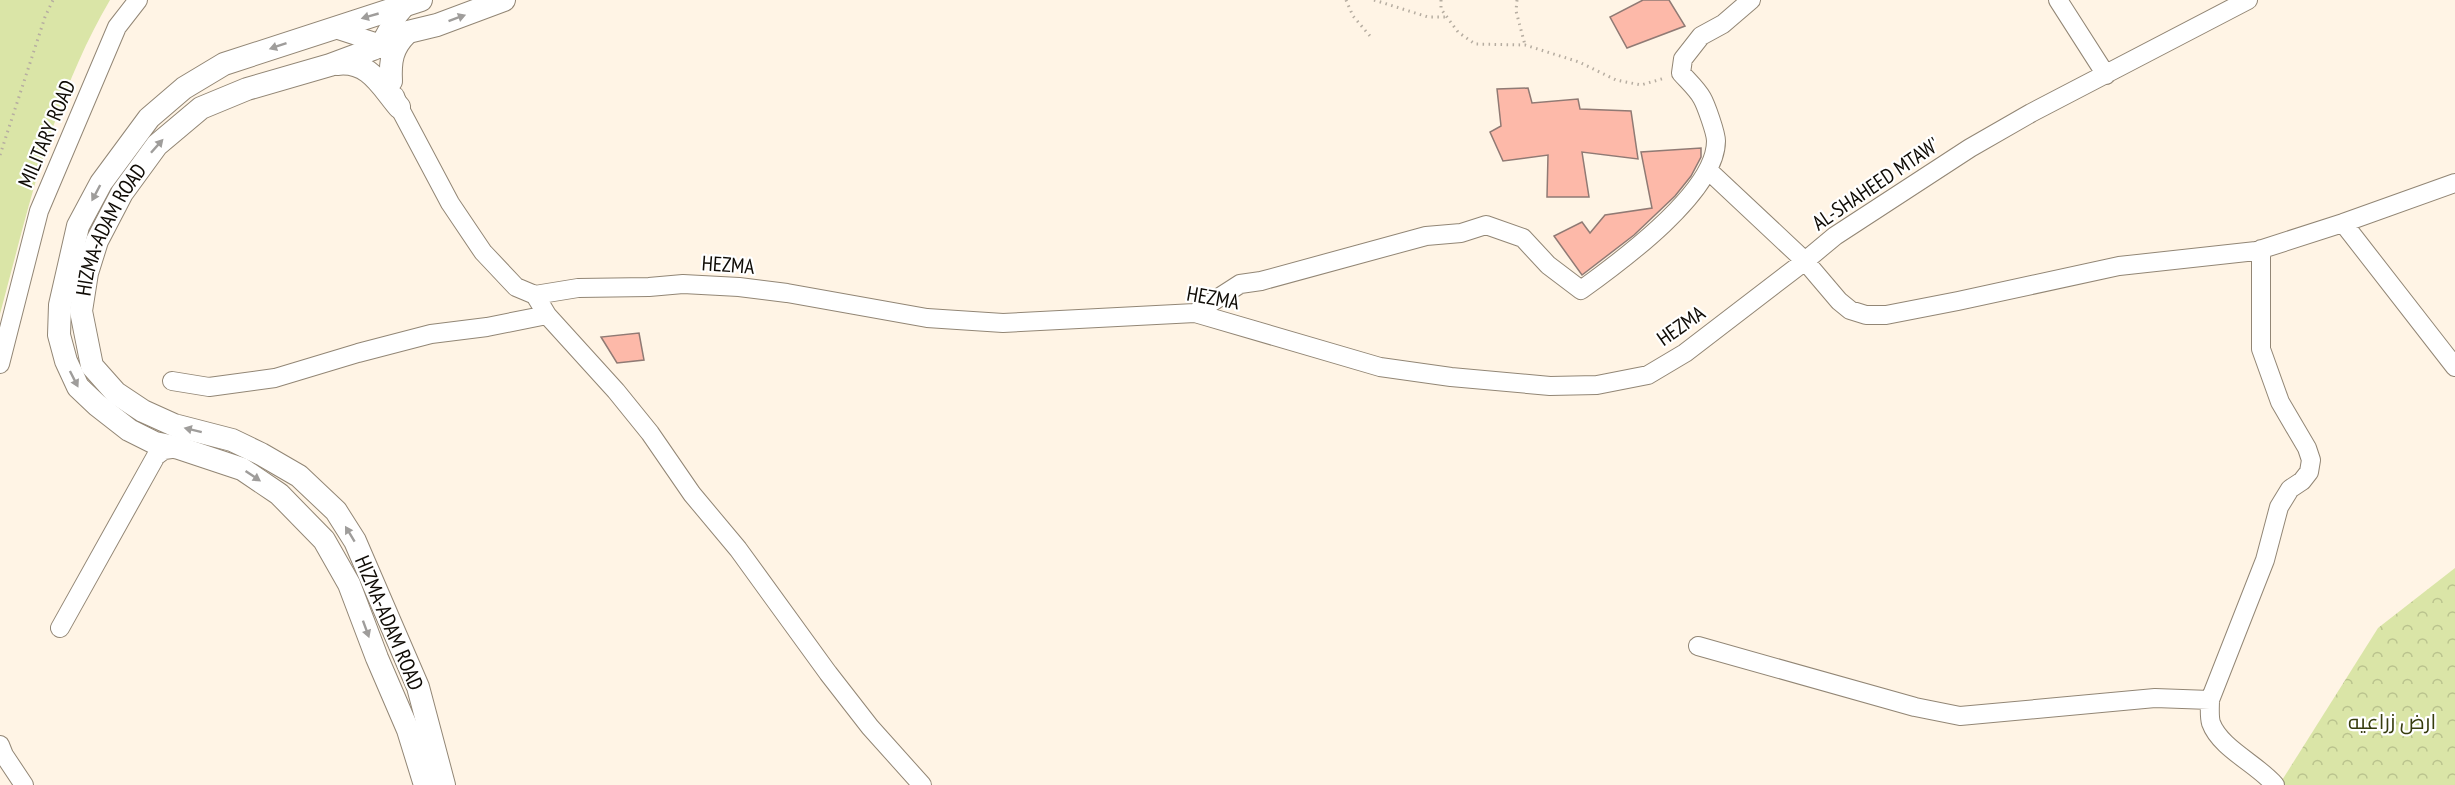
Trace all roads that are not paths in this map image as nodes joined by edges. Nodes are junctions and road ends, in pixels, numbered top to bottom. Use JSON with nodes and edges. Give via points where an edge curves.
{"nodes":[{"id":1,"x":138,"y":0,"type":"edge"},
{"id":2,"x":504,"y":0,"type":"edge"},
{"id":3,"x":1751,"y":0,"type":"edge"},
{"id":4,"x":2058,"y":0,"type":"edge"},
{"id":5,"x":2248,"y":0,"type":"edge"},
{"id":6,"x":414,"y":3,"type":"edge"},
{"id":7,"x":332,"y":28,"type":"junction"},
{"id":8,"x":408,"y":32,"type":"junction"},
{"id":9,"x":381,"y":46,"type":"junction"},
{"id":10,"x":330,"y":65,"type":"junction"},
{"id":11,"x":2106,"y":75,"type":"junction"},
{"id":12,"x":391,"y":81,"type":"junction"},
{"id":13,"x":399,"y":107,"type":"junction"},
{"id":14,"x":1709,"y":171,"type":"junction"},
{"id":15,"x":2455,"y":183,"type":"edge"},
{"id":16,"x":2343,"y":223,"type":"junction"},
{"id":17,"x":2261,"y":249,"type":"junction"},
{"id":18,"x":1805,"y":261,"type":"junction"},
{"id":19,"x":536,"y":295,"type":"junction"},
{"id":20,"x":1195,"y":314,"type":"junction"},
{"id":21,"x":547,"y":315,"type":"junction"},
{"id":22,"x":0,"y":364,"type":"edge"},
{"id":23,"x":2455,"y":367,"type":"edge"},
{"id":24,"x":172,"y":381,"type":"dead end"},
{"id":25,"x":129,"y":430,"type":"junction"},
{"id":26,"x":179,"y":448,"type":"junction"},
{"id":27,"x":149,"y":467,"type":"junction"},
{"id":28,"x":60,"y":628,"type":"dead end"},
{"id":29,"x":1698,"y":646,"type":"dead end"},
{"id":30,"x":418,"y":687,"type":"junction"},
{"id":31,"x":2210,"y":700,"type":"junction"},
{"id":32,"x":408,"y":730,"type":"junction"},
{"id":33,"x":0,"y":745,"type":"edge"},
{"id":34,"x":24,"y":785,"type":"edge"},
{"id":35,"x":410,"y":785,"type":"edge"},
{"id":36,"x":425,"y":785,"type":"edge"},
{"id":37,"x":444,"y":785,"type":"edge"},
{"id":38,"x":457,"y":785,"type":"edge"},
{"id":39,"x":922,"y":785,"type":"edge"},
{"id":40,"x":2275,"y":785,"type":"edge"}],
"edges":[{"from":1,"to":22,"type":"street","name":"MILITARY ROAD","via":[[117,27],[39,211]]},
{"from":8,"to":2,"type":"main road","name":"HIZMA-ADAM ROAD","one_way":true},
{"from":3,"to":14,"type":"street","via":[[1723,24],[1701,36],[1683,59],[1681,73],[1702,98],[1716,140]]},
{"from":4,"to":11,"type":"street"},
{"from":5,"to":11,"type":"street","name":"AL-SHAHEED MTAW'"},
{"from":6,"to":7,"type":"main road","name":"HIZMA-ADAM ROAD","one_way":true},
{"from":6,"to":9,"type":"street","via":[[385,35]]},
{"from":7,"to":9,"type":"street"},
{"from":7,"to":25,"type":"main road","name":"HIZMA-ADAM ROAD","one_way":true,"via":[[224,64],[184,88],[149,118],[124,149],[78,226],[60,305],[59,335],[78,387]]},
{"from":8,"to":9,"type":"main road","name":"HIZMA-ADAM ROAD"},
{"from":8,"to":12,"type":"main road","via":[[394,50]]},
{"from":9,"to":10,"type":"main road","name":"HIZMA-ADAM ROAD"},
{"from":9,"to":12,"type":"street"},
{"from":10,"to":13,"type":"main road","via":[[360,65]]},
{"from":30,"to":10,"type":"main road","name":"HIZMA-ADAM ROAD","one_way":true,"via":[[355,542],[336,511],[299,476],[261,454],[232,440],[174,426],[116,393],[92,366],[81,311],[97,241],[122,193],[157,145],[201,108],[247,89]]},
{"from":11,"to":18,"type":"street","name":"AL-SHAHEED MTAW'","via":[[1970,148],[1834,236]]},
{"from":12,"to":13,"type":"street"},
{"from":13,"to":19,"type":"street","via":[[450,203],[483,252],[516,287]]},
{"from":14,"to":18,"type":"street","name":"AL-SHAHEED MTAW'"},
{"from":14,"to":20,"type":"street","via":[[1676,211],[1624,259],[1581,290],[1548,265],[1522,238],[1486,225],[1461,233],[1426,236],[1240,284]]},
{"from":15,"to":16,"type":"street"},
{"from":16,"to":17,"type":"street"},
{"from":16,"to":23,"type":"street"},
{"from":17,"to":18,"type":"street","via":[[2120,266],[1886,315],[1850,310]]},
{"from":17,"to":31,"type":"street","via":[[2261,349],[2280,402],[2311,460],[2309,472],[2290,489],[2279,507],[2265,560]]},
{"from":18,"to":20,"type":"street","name":"HEZMA","via":[[1685,353],[1647,375],[1597,385],[1550,386],[1380,367]]},
{"from":19,"to":20,"type":"street","name":"HEZMA","via":[[578,288],[683,284],[787,293],[927,318],[1003,323]]},
{"from":19,"to":21,"type":"street"},
{"from":21,"to":24,"type":"street","via":[[431,334],[275,378],[208,387]]},
{"from":21,"to":39,"type":"street","via":[[650,432],[828,673]]},
{"from":25,"to":26,"type":"main road","name":"HIZMA-ADAM ROAD","via":[[155,443]]},
{"from":25,"to":27,"type":"street","via":[[149,453]]},
{"from":26,"to":27,"type":"street","via":[[164,450]]},
{"from":26,"to":32,"type":"main road","name":"HIZMA-ADAM ROAD","one_way":true,"via":[[242,469],[279,494],[324,540],[349,584]]},
{"from":27,"to":28,"type":"street"},
{"from":29,"to":31,"type":"street","via":[[1960,716],[2155,698]]},
{"from":30,"to":37,"type":"main road","name":"HIZMA-ADAM ROAD"},
{"from":30,"to":38,"type":"main road"},
{"from":31,"to":40,"type":"street","via":[[2210,722],[2217,734]]},
{"from":32,"to":35,"type":"main road"},
{"from":32,"to":36,"type":"main road","name":"HIZMA-ADAM ROAD"},
{"from":33,"to":34,"type":"street"}]}
